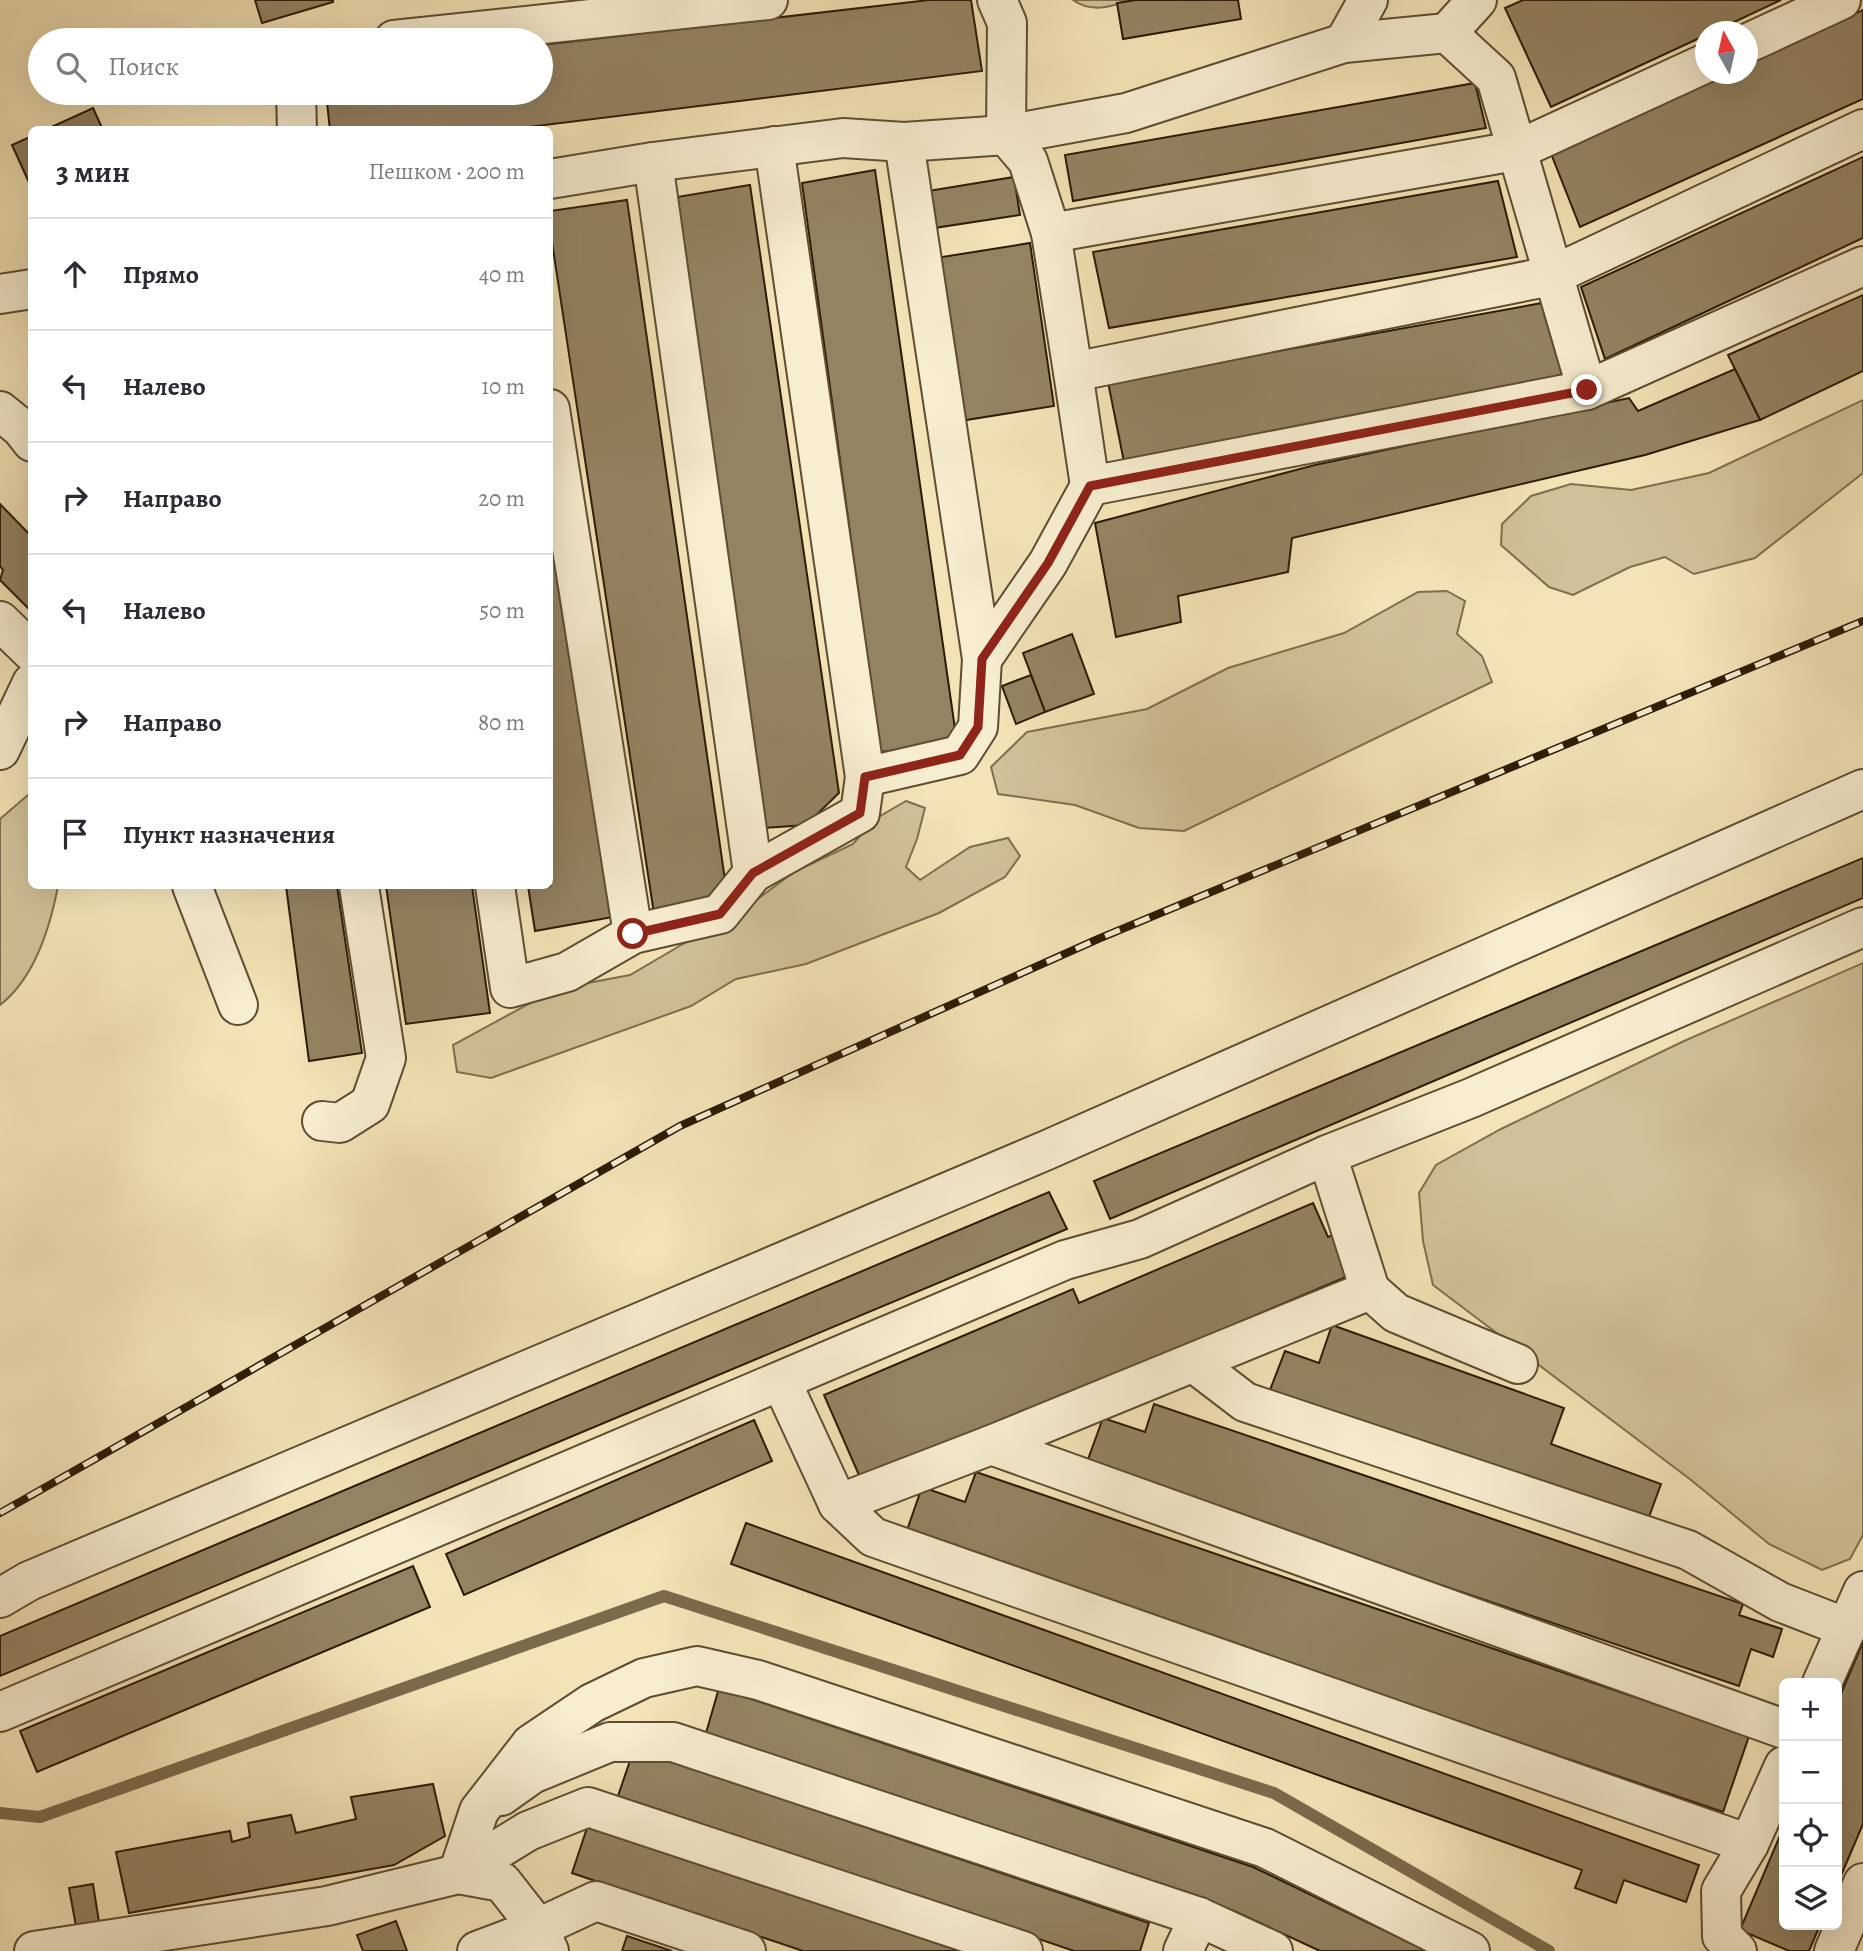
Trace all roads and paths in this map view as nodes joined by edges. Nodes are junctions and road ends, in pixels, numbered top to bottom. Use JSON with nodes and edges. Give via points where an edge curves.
{"nodes":[{"id":1,"x":768,"y":0,"type":"edge"},
{"id":2,"x":997,"y":0,"type":"edge"},
{"id":3,"x":1368,"y":0,"type":"edge"},
{"id":4,"x":1477,"y":0,"type":"edge"},
{"id":5,"x":1841,"y":0,"type":"edge"},
{"id":6,"x":506,"y":28,"type":"edge"},
{"id":7,"x":1447,"y":33,"type":"junction"},
{"id":8,"x":1758,"y":38,"type":"edge"},
{"id":9,"x":1344,"y":43,"type":"junction"},
{"id":10,"x":1695,"y":68,"type":"edge"},
{"id":11,"x":296,"y":105,"type":"edge"},
{"id":12,"x":297,"y":126,"type":"edge"},
{"id":13,"x":1863,"y":130,"type":"edge"},
{"id":14,"x":1006,"y":135,"type":"junction"},
{"id":15,"x":904,"y":142,"type":"junction"},
{"id":16,"x":774,"y":146,"type":"junction"},
{"id":17,"x":1515,"y":151,"type":"junction"},
{"id":18,"x":653,"y":162,"type":"junction"},
{"id":19,"x":553,"y":179,"type":"edge"},
{"id":20,"x":1051,"y":233,"type":"junction"},
{"id":21,"x":1863,"y":266,"type":"edge"},
{"id":22,"x":1551,"y":276,"type":"junction"},
{"id":23,"x":28,"y":290,"type":"edge"},
{"id":24,"x":0,"y":294,"type":"edge"},
{"id":25,"x":1073,"y":372,"type":"junction"},
{"id":26,"x":1587,"y":390,"type":"junction"},
{"id":27,"x":0,"y":411,"type":"edge"},
{"id":28,"x":553,"y":428,"type":"edge"},
{"id":29,"x":28,"y":437,"type":"edge"},
{"id":30,"x":1090,"y":486,"type":"junction"},
{"id":31,"x":0,"y":621,"type":"edge"},
{"id":32,"x":28,"y":648,"type":"edge"},
{"id":33,"x":982,"y":659,"type":"junction"},
{"id":34,"x":28,"y":691,"type":"edge"},
{"id":35,"x":0,"y":750,"type":"edge"},
{"id":36,"x":865,"y":777,"type":"junction"},
{"id":37,"x":1863,"y":789,"type":"edge"},
{"id":38,"x":753,"y":873,"type":"junction"},
{"id":39,"x":193,"y":889,"type":"edge"},
{"id":40,"x":359,"y":889,"type":"edge"},
{"id":41,"x":495,"y":889,"type":"edge"},
{"id":42,"x":1863,"y":928,"type":"edge"},
{"id":43,"x":633,"y":934,"type":"junction"},
{"id":44,"x":238,"y":1005,"type":"dead end"},
{"id":45,"x":322,"y":1121,"type":"dead end"},
{"id":46,"x":1327,"y":1155,"type":"junction"},
{"id":47,"x":1370,"y":1290,"type":"junction"},
{"id":48,"x":1194,"y":1363,"type":"junction"},
{"id":49,"x":1518,"y":1364,"type":"dead end"},
{"id":50,"x":782,"y":1382,"type":"junction"},
{"id":51,"x":992,"y":1446,"type":"junction"},
{"id":52,"x":838,"y":1504,"type":"junction"},
{"id":53,"x":1863,"y":1591,"type":"edge"},
{"id":54,"x":0,"y":1598,"type":"edge"},
{"id":55,"x":1847,"y":1628,"type":"junction"},
{"id":56,"x":1824,"y":1678,"type":"edge"},
{"id":57,"x":0,"y":1712,"type":"edge"},
{"id":58,"x":1779,"y":1727,"type":"edge"},
{"id":59,"x":1779,"y":1777,"type":"edge"},
{"id":60,"x":479,"y":1811,"type":"junction"},
{"id":61,"x":1749,"y":1844,"type":"junction"},
{"id":62,"x":458,"y":1874,"type":"junction"},
{"id":63,"x":1863,"y":1884,"type":"edge"},
{"id":64,"x":1199,"y":1917,"type":"junction"},
{"id":65,"x":544,"y":1940,"type":"edge"},
{"id":66,"x":34,"y":1951,"type":"edge"},
{"id":67,"x":477,"y":1951,"type":"edge"},
{"id":68,"x":746,"y":1951,"type":"edge"},
{"id":69,"x":1023,"y":1951,"type":"edge"},
{"id":70,"x":1183,"y":1951,"type":"edge"},
{"id":71,"x":1273,"y":1951,"type":"edge"},
{"id":72,"x":1470,"y":1951,"type":"edge"},
{"id":73,"x":1737,"y":1951,"type":"edge"},
{"id":74,"x":1834,"y":1951,"type":"edge"}],
"edges":[{"from":1,"to":6,"type":"street"},
{"from":2,"to":14,"type":"street","via":[[1007,23]]},
{"from":3,"to":9,"type":"street"},
{"from":4,"to":7,"type":"street"},
{"from":5,"to":8,"type":"street"},
{"from":7,"to":9,"type":"street"},
{"from":7,"to":17,"type":"street","via":[[1496,78]]},
{"from":9,"to":14,"type":"street","via":[[1126,113]]},
{"from":10,"to":17,"type":"street"},
{"from":11,"to":12,"type":"street"},
{"from":13,"to":22,"type":"street"},
{"from":14,"to":15,"type":"street"},
{"from":14,"to":20,"type":"street","via":[[1028,161]]},
{"from":15,"to":16,"type":"street","via":[[843,138]]},
{"from":15,"to":33,"type":"street"},
{"from":16,"to":18,"type":"street"},
{"from":16,"to":36,"type":"street"},
{"from":17,"to":20,"type":"street"},
{"from":17,"to":22,"type":"street"},
{"from":18,"to":19,"type":"street"},
{"from":18,"to":38,"type":"street"},
{"from":20,"to":25,"type":"street"},
{"from":21,"to":26,"type":"street"},
{"from":22,"to":25,"type":"street"},
{"from":22,"to":26,"type":"street"},
{"from":23,"to":24,"type":"street"},
{"from":25,"to":30,"type":"street"},
{"from":26,"to":30,"type":"street"},
{"from":27,"to":29,"type":"street"},
{"from":28,"to":43,"type":"street"},
{"from":30,"to":33,"type":"street","via":[[1048,563]]},
{"from":31,"to":32,"type":"street"},
{"from":33,"to":36,"type":"street","via":[[978,727],[960,755]]},
{"from":34,"to":35,"type":"street"},
{"from":36,"to":38,"type":"street","via":[[860,813]]},
{"from":37,"to":54,"type":"street","via":[[1047,1150],[41,1575]]},
{"from":38,"to":43,"type":"street","via":[[720,914]]},
{"from":39,"to":44,"type":"street"},
{"from":40,"to":45,"type":"street","via":[[386,1058],[370,1104],[340,1123]]},
{"from":41,"to":43,"type":"street","via":[[510,988],[567,972]]},
{"from":42,"to":46,"type":"street","via":[[1471,1098]]},
{"from":46,"to":47,"type":"street"},
{"from":46,"to":50,"type":"street","via":[[1140,1239],[1065,1260]]},
{"from":47,"to":48,"type":"street"},
{"from":47,"to":49,"type":"street","via":[[1396,1313]]},
{"from":48,"to":51,"type":"street"},
{"from":48,"to":55,"type":"street","via":[[1245,1402],[1688,1550],[1780,1602]]},
{"from":50,"to":52,"type":"street"},
{"from":50,"to":57,"type":"street"},
{"from":51,"to":52,"type":"street"},
{"from":51,"to":58,"type":"street"},
{"from":52,"to":61,"type":"street","via":[[873,1537]]},
{"from":53,"to":55,"type":"street"},
{"from":55,"to":56,"type":"street"},
{"from":59,"to":61,"type":"street"},
{"from":60,"to":62,"type":"street"},
{"from":60,"to":64,"type":"street","via":[[532,1774],[610,1742],[673,1742]]},
{"from":60,"to":72,"type":"street","via":[[531,1744],[592,1703],[644,1678],[697,1666],[758,1680],[1265,1848]]},
{"from":61,"to":73,"type":"street","via":[[1721,1891],[1722,1936]]},
{"from":62,"to":65,"type":"street","via":[[502,1882]]},
{"from":62,"to":66,"type":"street","via":[[327,1906]]},
{"from":62,"to":69,"type":"street","via":[[527,1831],[588,1807]]},
{"from":63,"to":74,"type":"street"},
{"from":64,"to":70,"type":"street"},
{"from":64,"to":71,"type":"street"},
{"from":65,"to":67,"type":"street"},
{"from":65,"to":68,"type":"street","via":[[596,1901]]}]}
